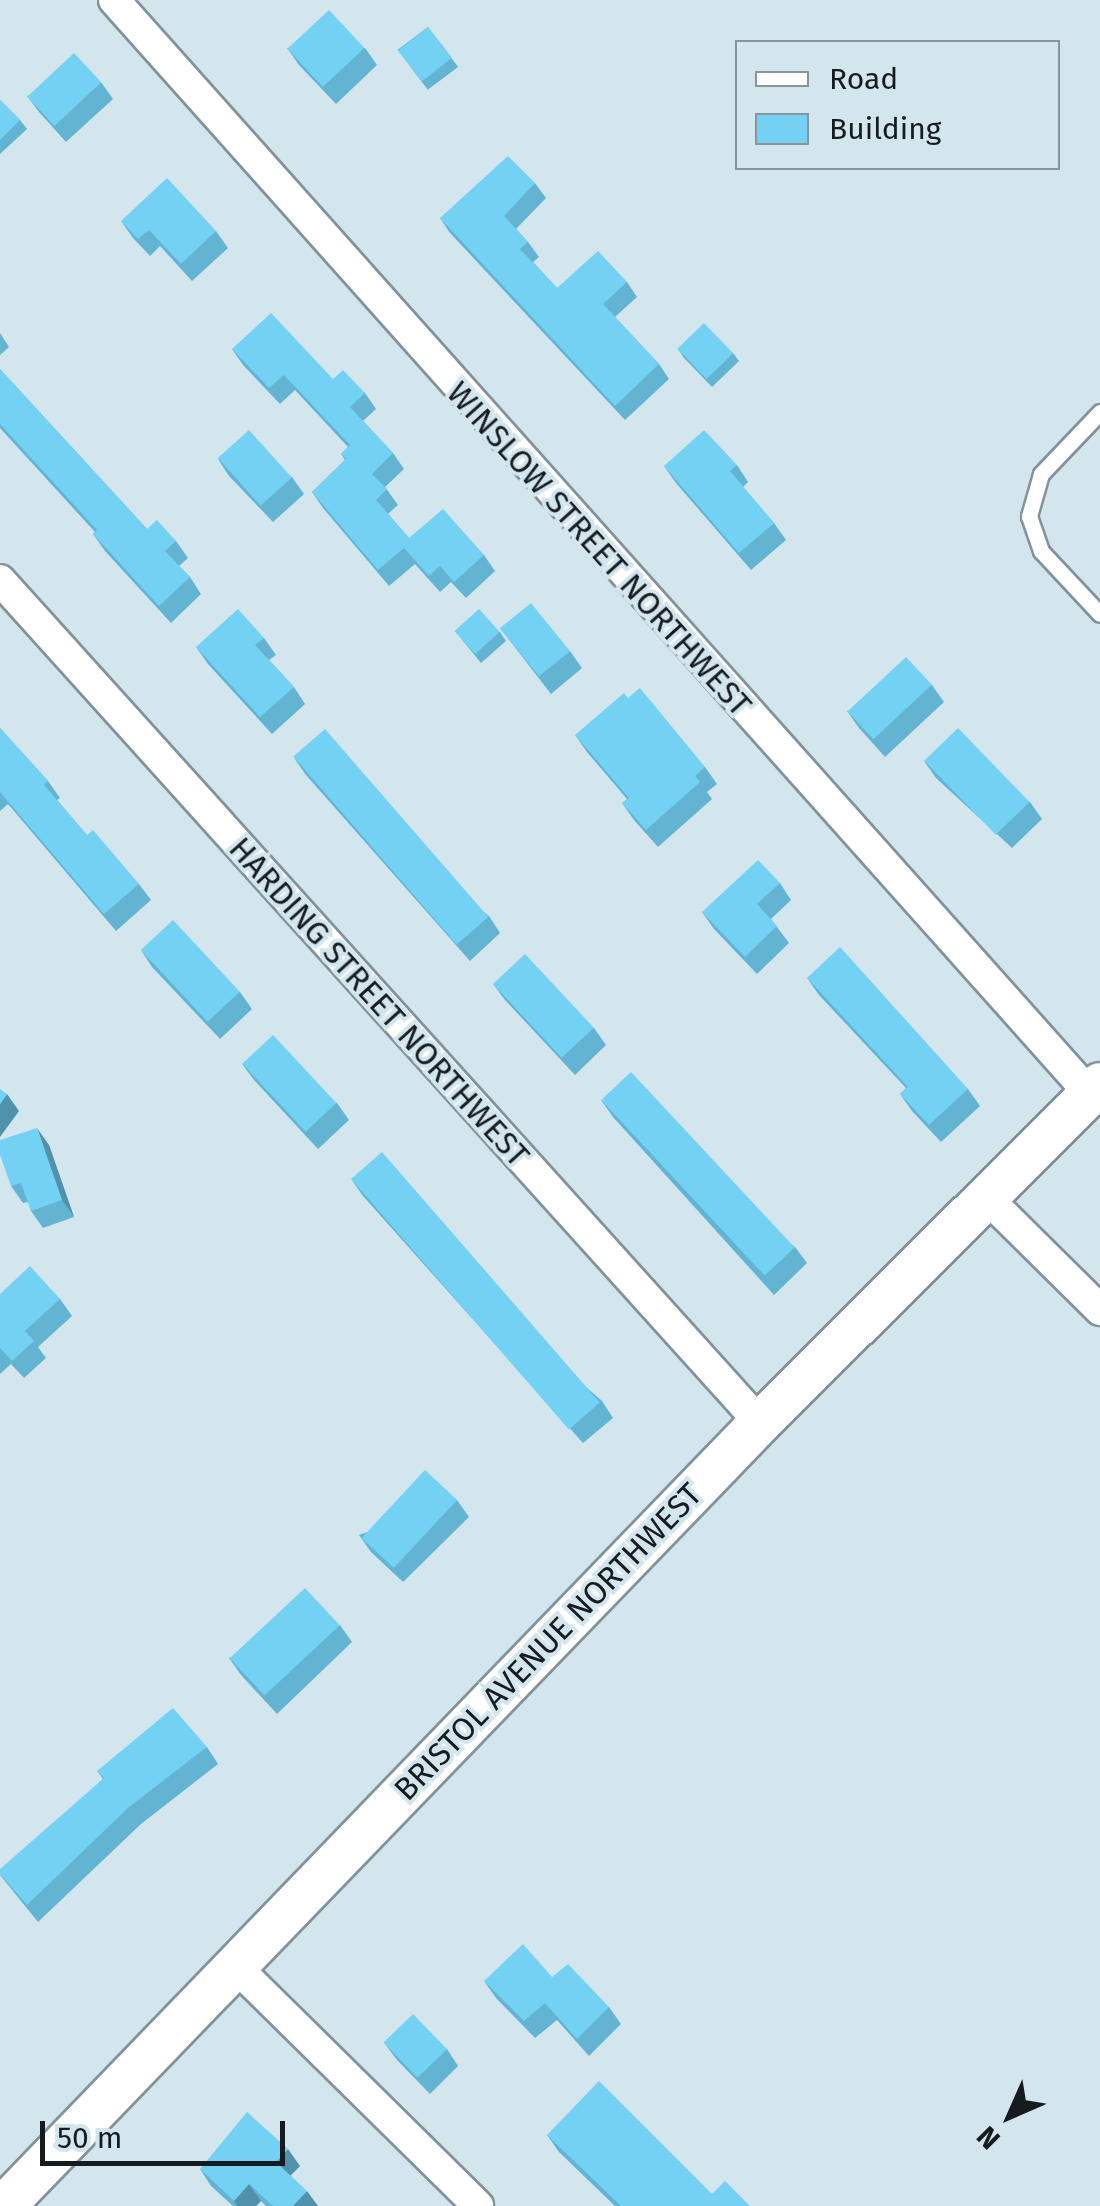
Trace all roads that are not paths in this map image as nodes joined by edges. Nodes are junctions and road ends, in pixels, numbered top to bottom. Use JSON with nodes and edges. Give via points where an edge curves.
{"nodes":[{"id":1,"x":114,"y":0,"type":"edge"},
{"id":2,"x":1100,"y":412,"type":"edge"},
{"id":3,"x":0,"y":580,"type":"edge"},
{"id":4,"x":1100,"y":614,"type":"edge"},
{"id":5,"x":1095,"y":1089,"type":"edge"},
{"id":6,"x":988,"y":1200,"type":"junction"},
{"id":7,"x":1100,"y":1310,"type":"edge"},
{"id":8,"x":760,"y":1423,"type":"junction"},
{"id":9,"x":234,"y":1965,"type":"junction"},
{"id":10,"x":7,"y":2191,"type":"edge"},
{"id":11,"x":478,"y":2206,"type":"edge"}],
"edges":[{"from":1,"to":5,"type":"street","name":"WINSLOW STREET NORTHWEST"},
{"from":2,"to":4,"type":"lane","via":[[1042,474],[1029,516],[1042,551]]},
{"from":3,"to":8,"type":"street","name":"HARDING STREET NORTHWEST"},
{"from":5,"to":6,"type":"street","name":"BRISTOL AVENUE NORTHWEST"},
{"from":6,"to":7,"type":"street"},
{"from":6,"to":8,"type":"street","name":"BRISTOL AVENUE NORTHWEST"},
{"from":8,"to":9,"type":"street","name":"BRISTOL AVENUE NORTHWEST"},
{"from":9,"to":10,"type":"street","name":"BRISTOL AVENUE NORTHWEST"},
{"from":9,"to":11,"type":"street"}]}
